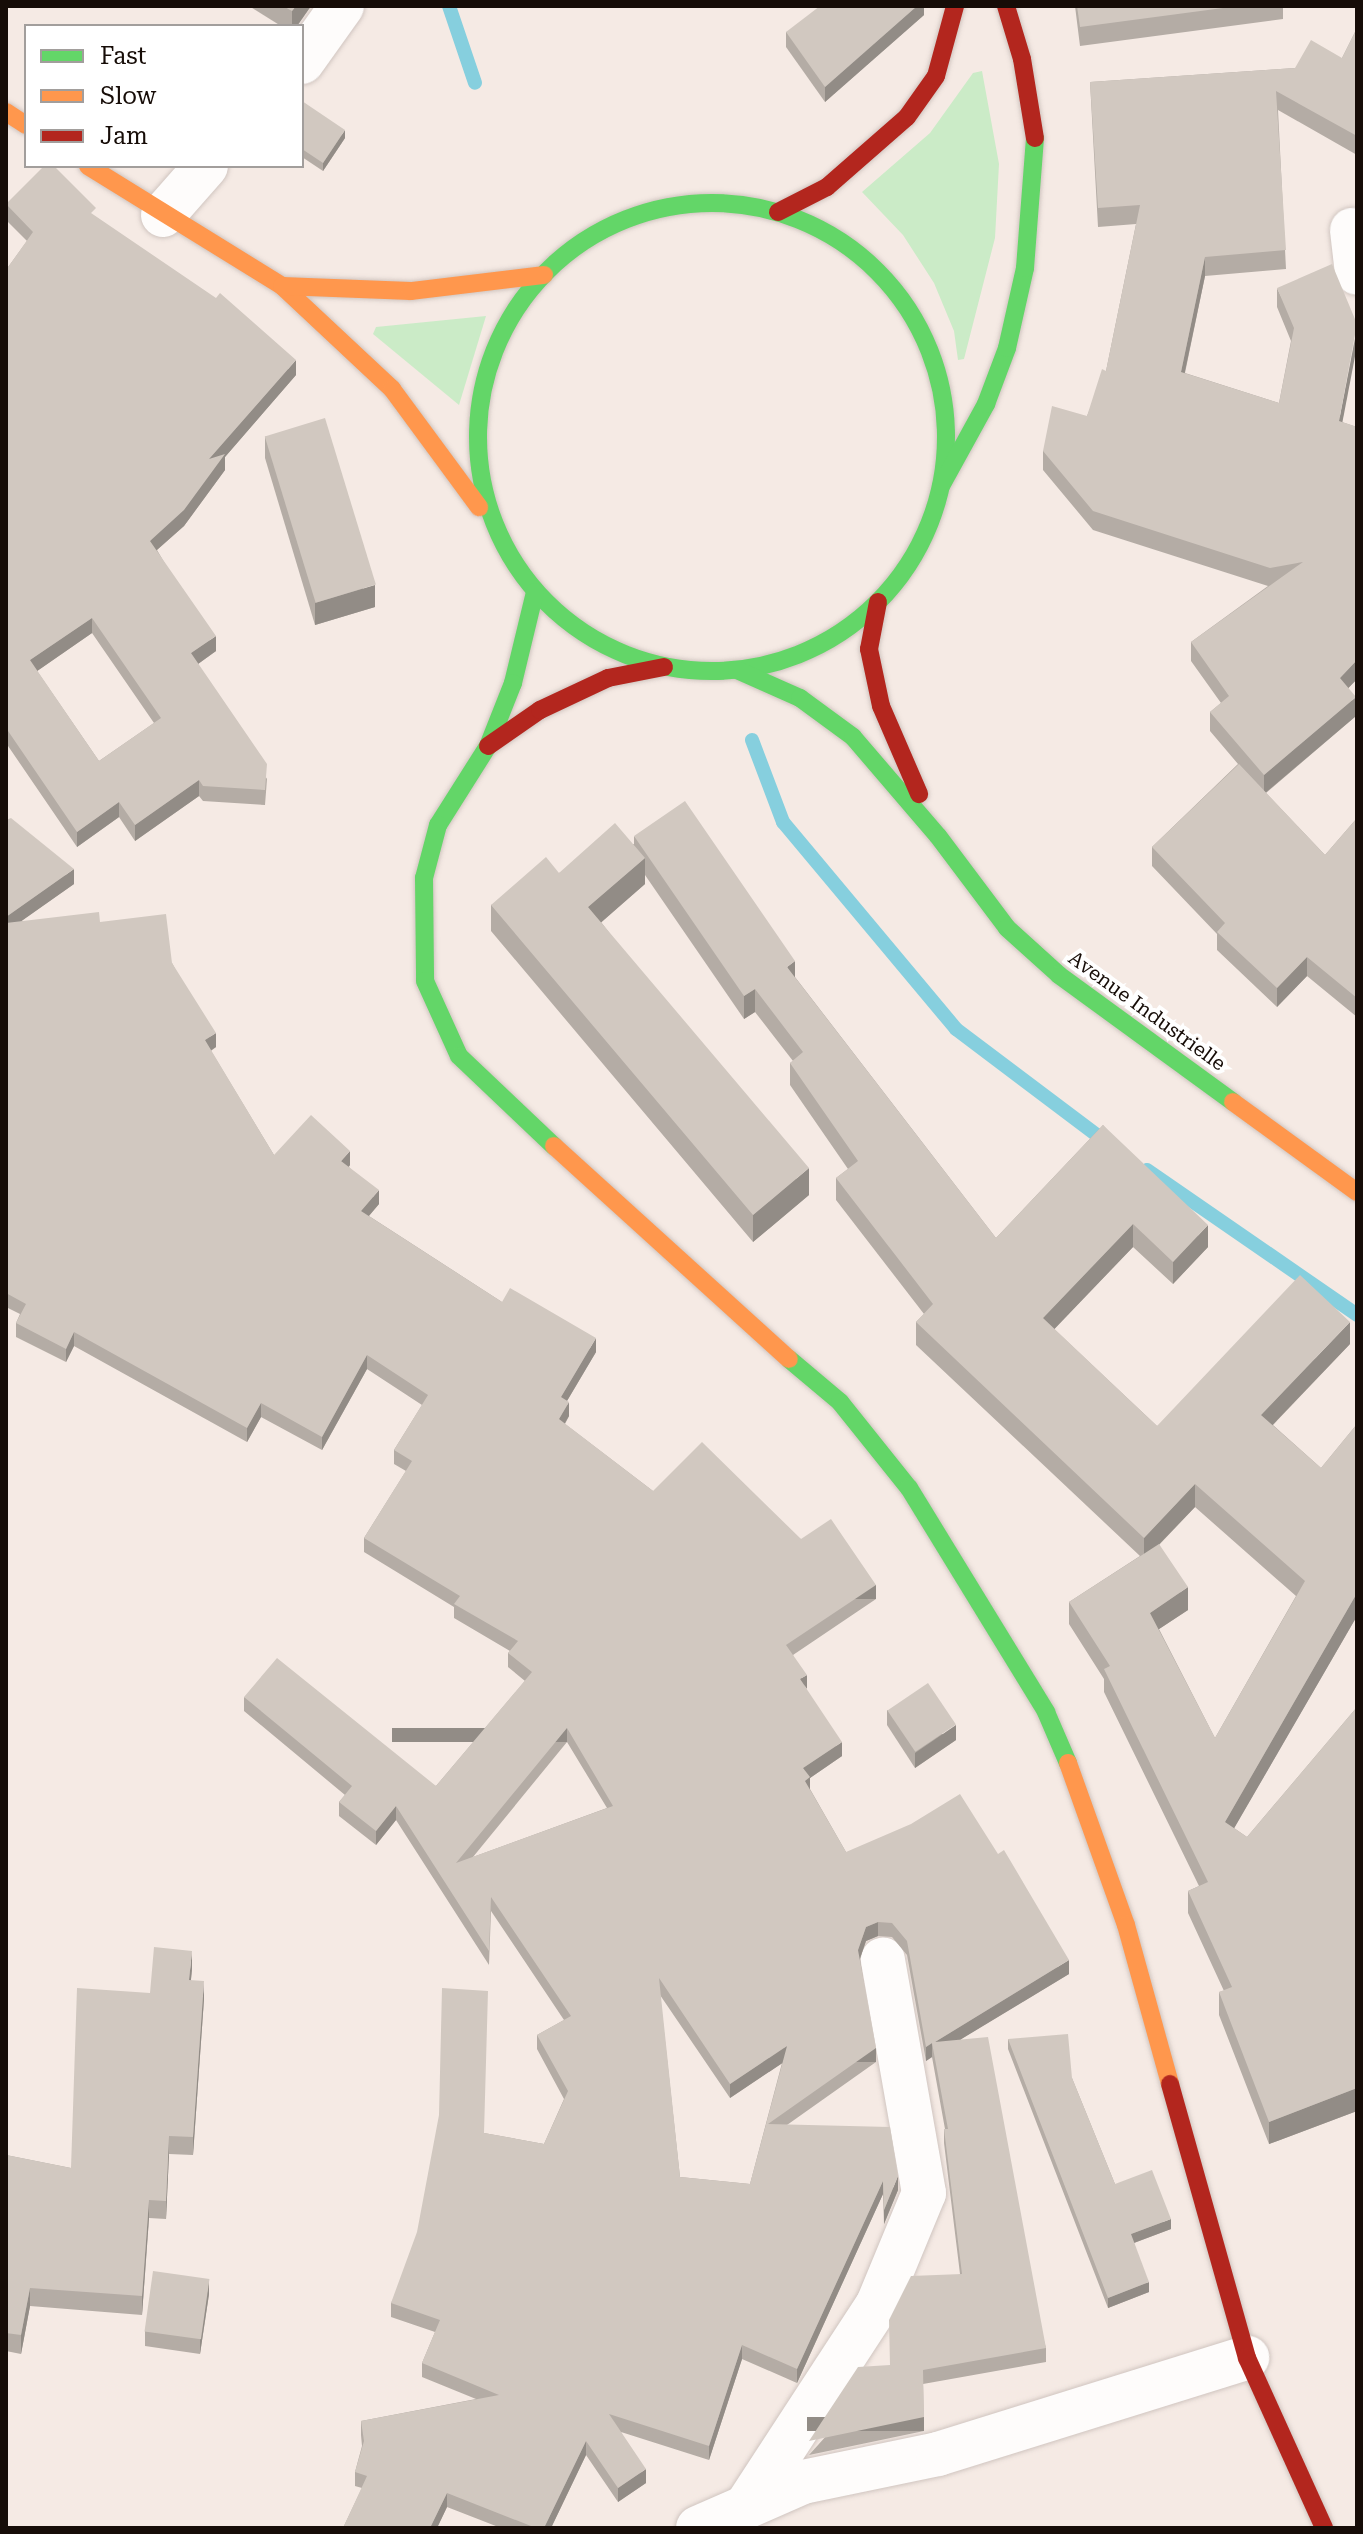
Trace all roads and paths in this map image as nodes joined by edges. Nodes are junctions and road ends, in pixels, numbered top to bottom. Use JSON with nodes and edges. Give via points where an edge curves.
{"nodes":[{"id":1,"x":342,"y":6,"type":"edge"},
{"id":2,"x":955,"y":6,"type":"edge"},
{"id":3,"x":1006,"y":6,"type":"edge"},
{"id":4,"x":304,"y":59,"type":"edge"},
{"id":5,"x":6,"y":112,"type":"edge"},
{"id":6,"x":24,"y":124,"type":"edge"},
{"id":7,"x":91,"y":168,"type":"edge"},
{"id":8,"x":204,"y":168,"type":"edge"},
{"id":9,"x":778,"y":212,"type":"junction"},
{"id":10,"x":163,"y":215,"type":"junction"},
{"id":11,"x":1352,"y":230,"type":"dead end"},
{"id":12,"x":1357,"y":273,"type":"edge"},
{"id":13,"x":544,"y":275,"type":"junction"},
{"id":14,"x":282,"y":286,"type":"junction"},
{"id":15,"x":941,"y":486,"type":"junction"},
{"id":16,"x":503,"y":545,"type":"junction"},
{"id":17,"x":535,"y":592,"type":"junction"},
{"id":18,"x":878,"y":602,"type":"junction"},
{"id":19,"x":664,"y":667,"type":"junction"},
{"id":20,"x":737,"y":670,"type":"junction"},
{"id":21,"x":488,"y":746,"type":"junction"},
{"id":22,"x":938,"y":836,"type":"junction"},
{"id":23,"x":1357,"y":1192,"type":"edge"},
{"id":24,"x":883,"y":1960,"type":"dead end"},
{"id":25,"x":1247,"y":2358,"type":"junction"},
{"id":26,"x":747,"y":2505,"type":"junction"},
{"id":27,"x":698,"y":2528,"type":"edge"},
{"id":28,"x":1324,"y":2528,"type":"edge"}],
"edges":[{"from":1,"to":4,"type":"street"},
{"from":2,"to":9,"type":"main road","via":[[936,76],[907,117],[827,187]]},
{"from":3,"to":15,"type":"main road","via":[[1022,59],[1035,141],[1025,268],[1007,348],[986,404]]},
{"from":5,"to":6,"type":"main road"},
{"from":7,"to":10,"type":"main road"},
{"from":8,"to":10,"type":"street"},
{"from":9,"to":13,"type":"main road","via":[[706,203],[634,217],[570,251]]},
{"from":9,"to":15,"type":"main road","via":[[812,224],[870,263],[915,317],[941,381],[947,428]]},
{"from":10,"to":14,"type":"main road"},
{"from":11,"to":12,"type":"street"},
{"from":13,"to":14,"type":"main road","via":[[411,291]]},
{"from":13,"to":16,"type":"main road","via":[[499,341],[478,417],[484,495]]},
{"from":14,"to":16,"type":"main road","via":[[392,389],[450,462]]},
{"from":15,"to":18,"type":"main road","via":[[918,549]]},
{"from":16,"to":17,"type":"main road"},
{"from":17,"to":19,"type":"main road","via":[[579,631],[630,657]]},
{"from":17,"to":21,"type":"main road","via":[[513,683]]},
{"from":18,"to":20,"type":"main road","via":[[813,648]]},
{"from":18,"to":22,"type":"main road","name":"Avenue Industrielle","via":[[869,649],[881,706]]},
{"from":19,"to":20,"type":"main road"},
{"from":19,"to":21,"type":"main road","via":[[608,678],[540,710]]},
{"from":20,"to":22,"type":"main road","name":"Avenue Industrielle","via":[[800,698],[853,737]]},
{"from":21,"to":25,"type":"main road","via":[[438,825],[424,878],[425,981],[459,1056],[680,1265],[840,1402],[909,1488],[998,1629],[1046,1712],[1084,1801],[1126,1925]]},
{"from":22,"to":23,"type":"main road","name":"Avenue Industrielle","via":[[1007,928],[1059,975]]},
{"from":24,"to":26,"type":"street","via":[[924,2193],[878,2304]]},
{"from":25,"to":26,"type":"street","via":[[938,2454],[803,2482]]},
{"from":25,"to":28,"type":"main road"},
{"from":26,"to":27,"type":"street"}]}
